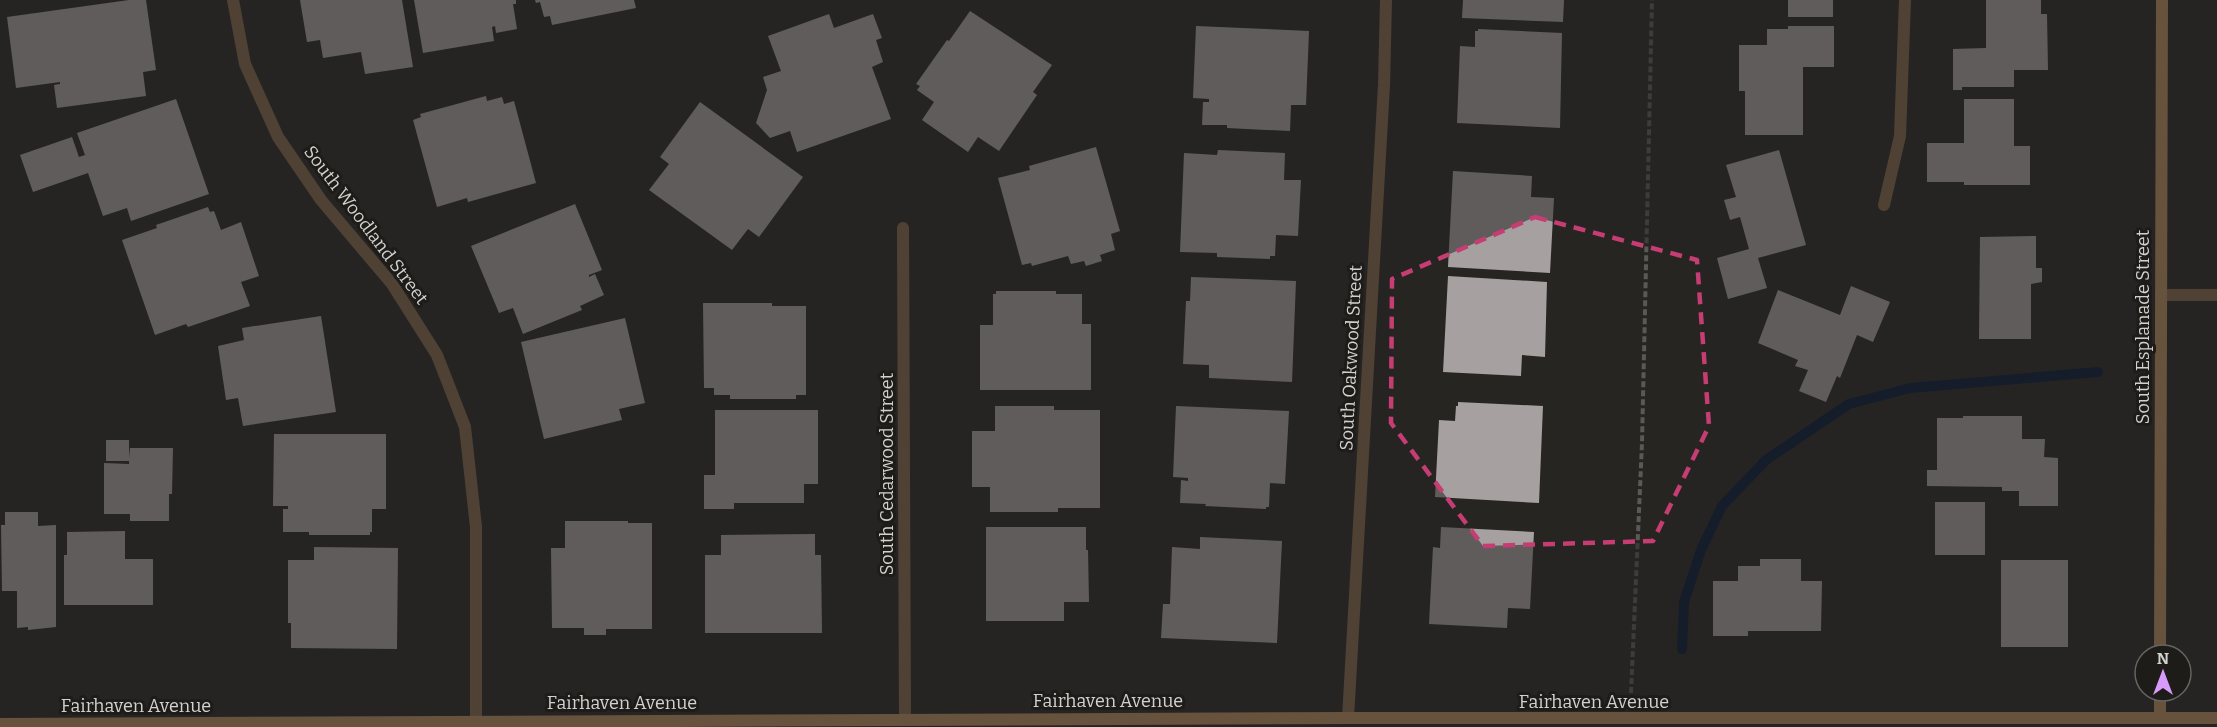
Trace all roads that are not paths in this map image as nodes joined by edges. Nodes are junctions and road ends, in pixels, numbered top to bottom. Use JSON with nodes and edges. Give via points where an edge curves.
{"nodes":[{"id":1,"x":233,"y":0,"type":"edge"},
{"id":2,"x":1386,"y":0,"type":"edge"},
{"id":3,"x":1905,"y":0,"type":"edge"},
{"id":4,"x":2162,"y":0,"type":"edge"},
{"id":5,"x":1884,"y":205,"type":"dead end"},
{"id":6,"x":903,"y":228,"type":"dead end"},
{"id":7,"x":2161,"y":295,"type":"junction"},
{"id":8,"x":2217,"y":295,"type":"edge"},
{"id":9,"x":2160,"y":643,"type":"edge"},
{"id":10,"x":2160,"y":703,"type":"edge"},
{"id":11,"x":1348,"y":718,"type":"junction"},
{"id":12,"x":2217,"y":718,"type":"edge"},
{"id":13,"x":905,"y":720,"type":"junction"},
{"id":14,"x":476,"y":722,"type":"junction"},
{"id":15,"x":1542,"y":723,"type":"edge"},
{"id":16,"x":2160,"y":723,"type":"edge"},
{"id":17,"x":0,"y":724,"type":"edge"},
{"id":18,"x":950,"y":724,"type":"edge"}],
"edges":[{"from":1,"to":14,"type":"street","name":"South Woodland Street","via":[[245,63],[278,137],[321,200],[392,284],[437,355],[465,427],[476,527]]},
{"from":2,"to":11,"type":"street","name":"South Oakwood Street"},
{"from":3,"to":5,"type":"street","via":[[1900,136]]},
{"from":4,"to":7,"type":"main road","name":"South Esplanade Street"},
{"from":6,"to":13,"type":"street","name":"South Cedarwood Street"},
{"from":7,"to":8,"type":"street"},
{"from":7,"to":9,"type":"main road","name":"South Esplanade Street"},
{"from":10,"to":16,"type":"main road"},
{"from":11,"to":15,"type":"main road","name":"Fairhaven Avenue"},
{"from":11,"to":18,"type":"main road","name":"Fairhaven Avenue"},
{"from":12,"to":16,"type":"main road","name":"Fairhaven Avenue"},
{"from":13,"to":14,"type":"main road","name":"Fairhaven Avenue"},
{"from":13,"to":18,"type":"main road","name":"Fairhaven Avenue"},
{"from":14,"to":17,"type":"main road","name":"Fairhaven Avenue"},
{"from":15,"to":16,"type":"main road","name":"Fairhaven Avenue"}]}
